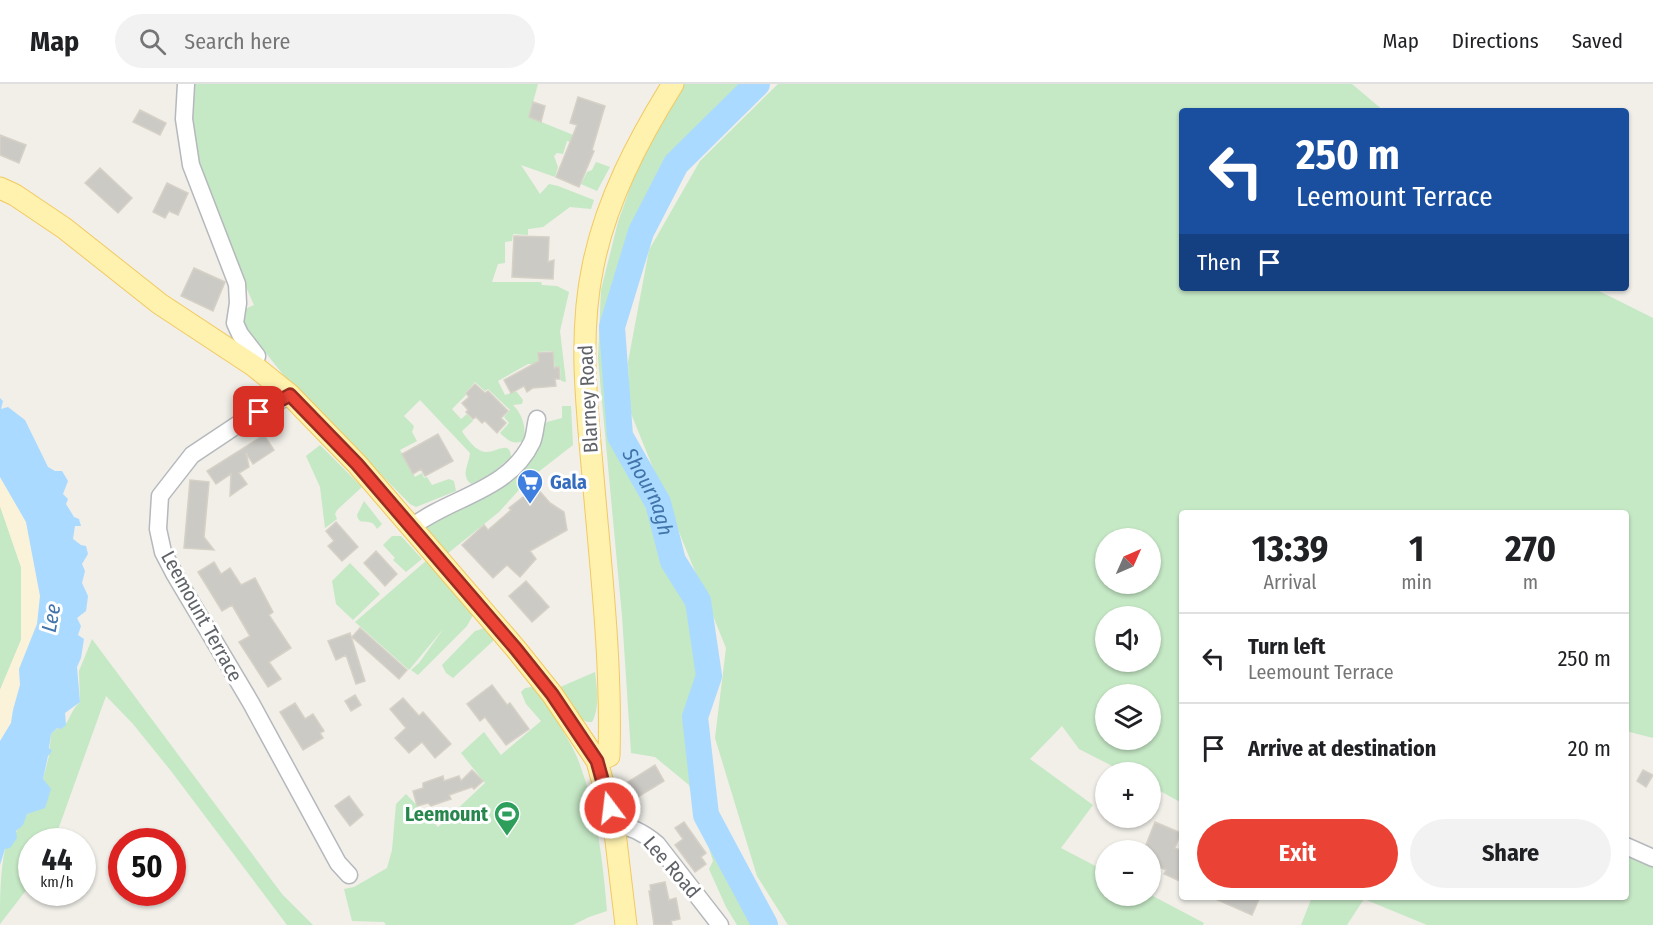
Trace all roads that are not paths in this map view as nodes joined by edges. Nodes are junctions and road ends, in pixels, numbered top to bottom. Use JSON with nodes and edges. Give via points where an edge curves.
{"nodes":[{"id":1,"x":186,"y":84,"type":"edge"},
{"id":2,"x":673,"y":84,"type":"edge"},
{"id":3,"x":0,"y":188,"type":"edge"},
{"id":4,"x":254,"y":366,"type":"junction"},
{"id":5,"x":290,"y":395,"type":"junction"},
{"id":6,"x":537,"y":419,"type":"dead end"},
{"id":7,"x":412,"y":527,"type":"junction"},
{"id":8,"x":597,"y":761,"type":"junction"},
{"id":9,"x":614,"y":824,"type":"junction"},
{"id":10,"x":1629,"y":847,"type":"edge"},
{"id":11,"x":1653,"y":858,"type":"edge"},
{"id":12,"x":349,"y":875,"type":"dead end"},
{"id":13,"x":626,"y":925,"type":"edge"},
{"id":14,"x":720,"y":925,"type":"edge"}],
"edges":[{"from":1,"to":4,"type":"street","via":[[184,119],[191,165],[237,284],[235,323],[258,356]]},
{"from":2,"to":8,"type":"main road","name":"Blarney Road","via":[[635,151],[604,224],[585,325],[585,378],[610,717],[609,756]]},
{"from":3,"to":4,"type":"main road","via":[[64,228],[160,304]]},
{"from":4,"to":5,"type":"main road"},
{"from":5,"to":7,"type":"main road"},
{"from":5,"to":12,"type":"street","name":"Leemount Terrace","via":[[192,455],[160,496],[158,529],[163,552],[175,575],[338,863]]},
{"from":6,"to":7,"type":"street","via":[[532,441],[507,474]]},
{"from":7,"to":8,"type":"main road","via":[[547,688]]},
{"from":8,"to":9,"type":"main road"},
{"from":9,"to":13,"type":"main road"},
{"from":9,"to":14,"type":"street","name":"Lee Road","via":[[645,834],[657,844]]},
{"from":10,"to":11,"type":"street"}]}
